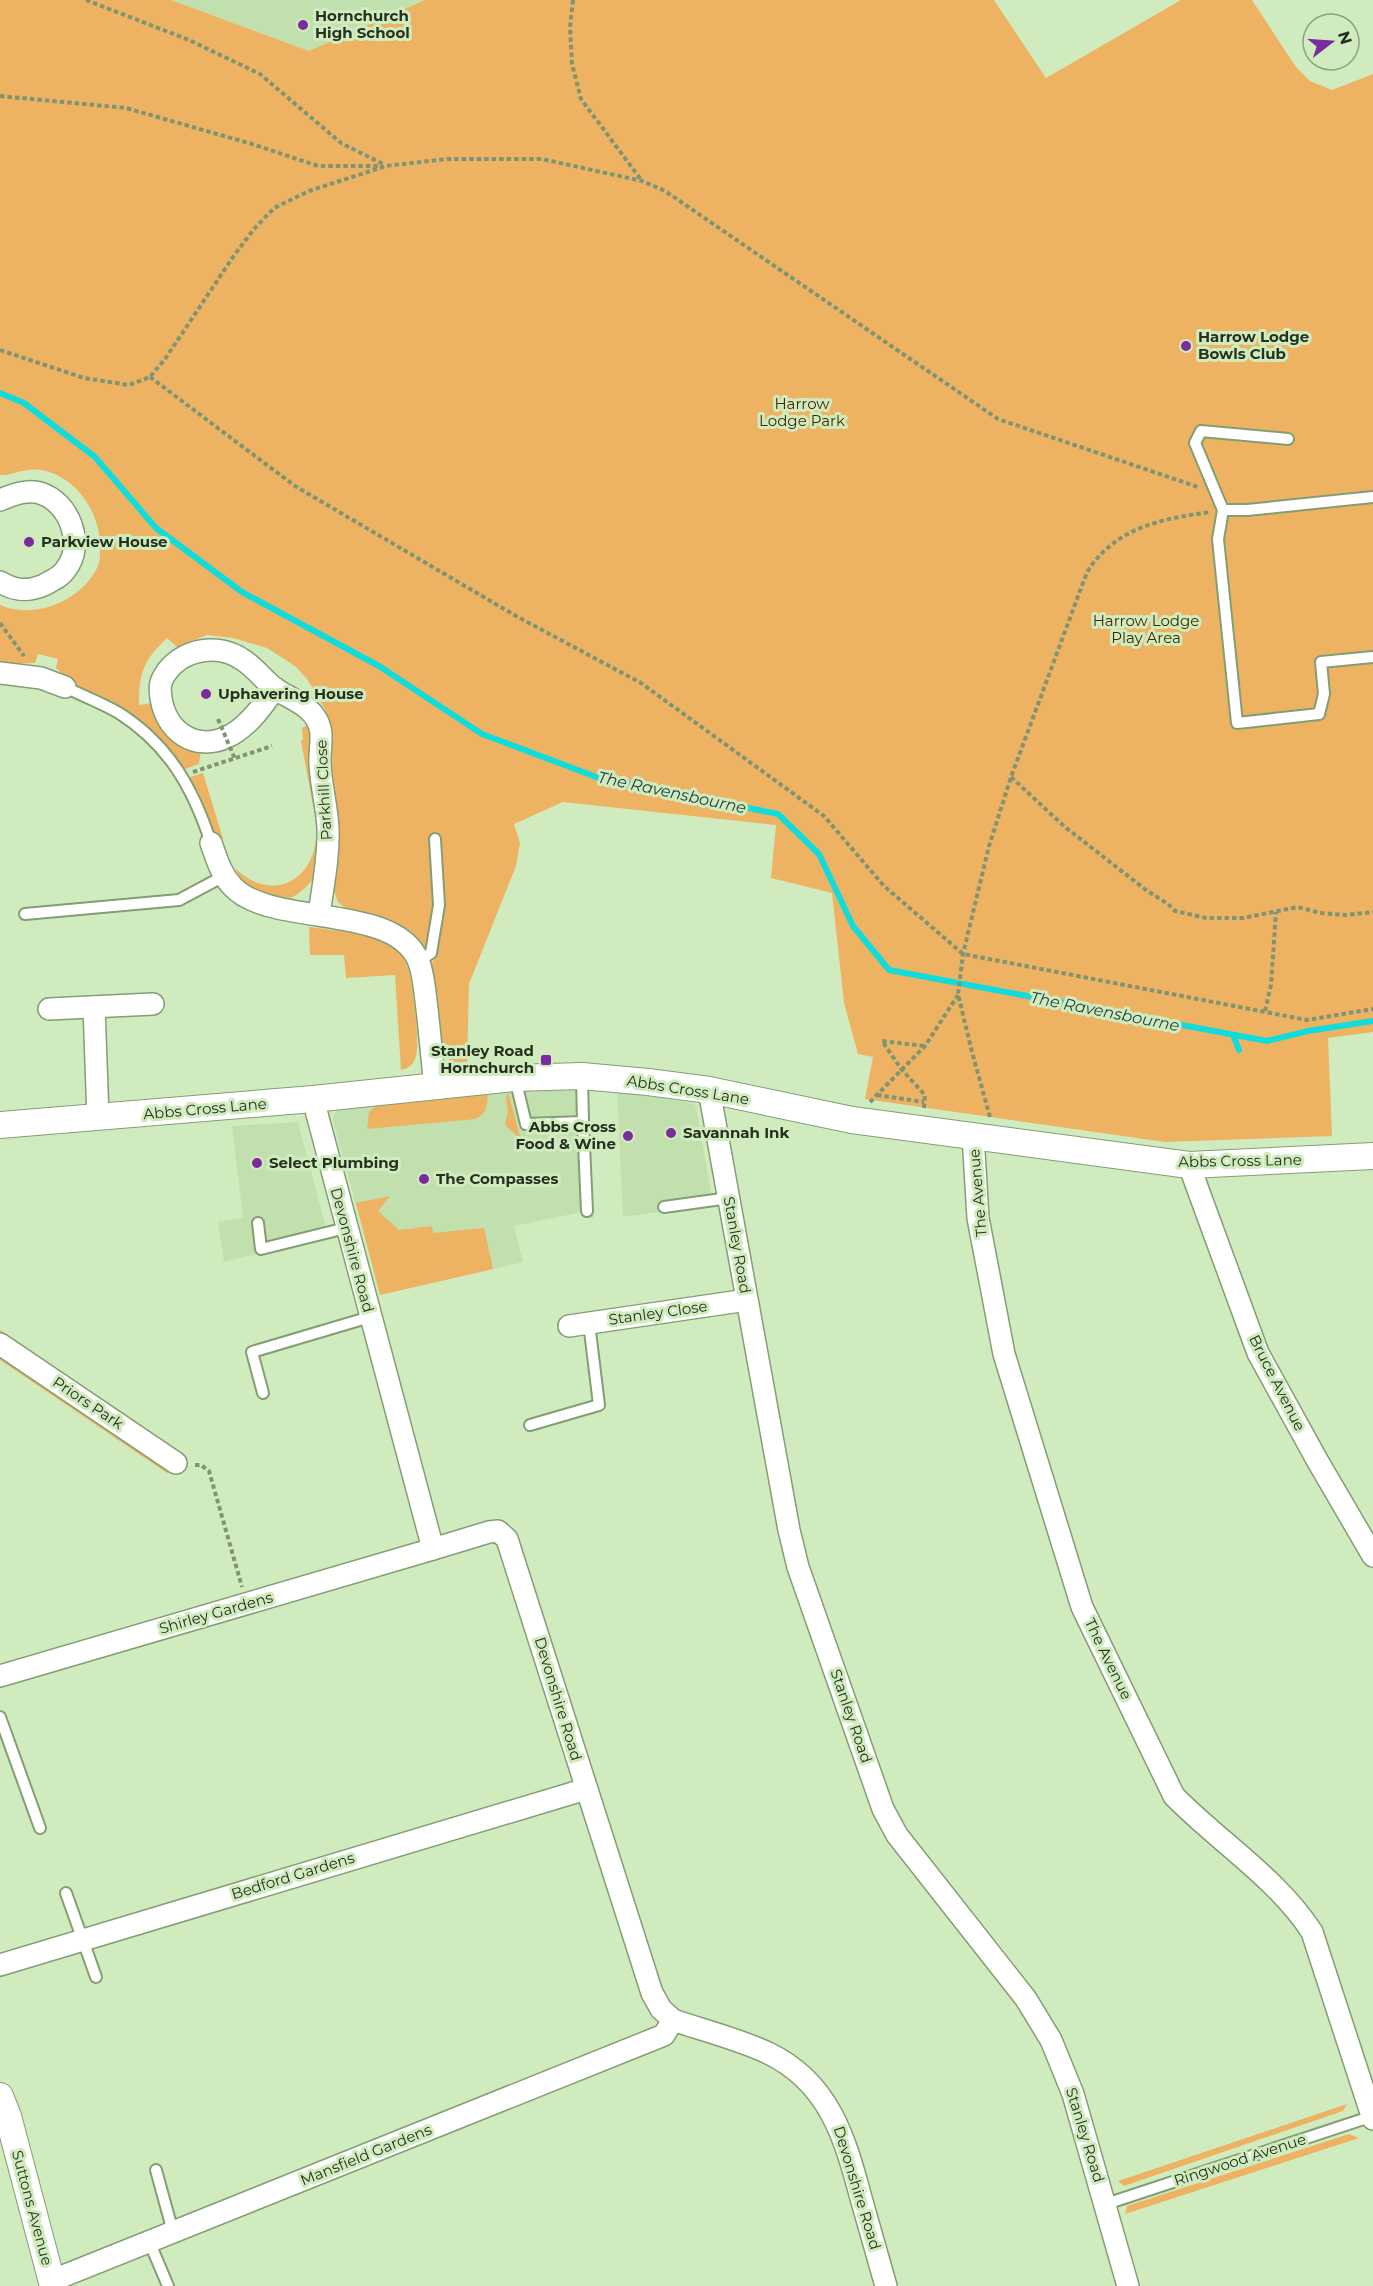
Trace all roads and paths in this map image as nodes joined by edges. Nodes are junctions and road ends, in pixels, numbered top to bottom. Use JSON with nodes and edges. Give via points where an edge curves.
{"nodes":[{"id":1,"x":86,"y":0,"type":"edge"},
{"id":2,"x":573,"y":0,"type":"edge"},
{"id":3,"x":0,"y":96,"type":"edge"},
{"id":4,"x":386,"y":166,"type":"junction"},
{"id":5,"x":642,"y":181,"type":"junction"},
{"id":6,"x":0,"y":350,"type":"edge"},
{"id":7,"x":150,"y":377,"type":"junction"},
{"id":8,"x":1288,"y":438,"type":"dead end"},
{"id":9,"x":1373,"y":497,"type":"edge"},
{"id":10,"x":0,"y":499,"type":"edge"},
{"id":11,"x":1223,"y":510,"type":"junction"},
{"id":12,"x":0,"y":582,"type":"edge"},
{"id":13,"x":0,"y":623,"type":"edge"},
{"id":14,"x":1373,"y":657,"type":"edge"},
{"id":15,"x":0,"y":674,"type":"edge"},
{"id":16,"x":41,"y":678,"type":"junction"},
{"id":17,"x":64,"y":687,"type":"joint"},
{"id":18,"x":275,"y":688,"type":"junction"},
{"id":19,"x":218,"y":719,"type":"dead end"},
{"id":20,"x":272,"y":746,"type":"dead end"},
{"id":21,"x":235,"y":759,"type":"junction"},
{"id":22,"x":182,"y":774,"type":"junction"},
{"id":23,"x":1011,"y":777,"type":"junction"},
{"id":24,"x":435,"y":839,"type":"dead end"},
{"id":25,"x":211,"y":843,"type":"joint"},
{"id":26,"x":224,"y":876,"type":"junction"},
{"id":27,"x":1276,"y":912,"type":"junction"},
{"id":28,"x":1373,"y":912,"type":"edge"},
{"id":29,"x":25,"y":914,"type":"dead end"},
{"id":30,"x":319,"y":914,"type":"junction"},
{"id":31,"x":963,"y":954,"type":"junction"},
{"id":32,"x":419,"y":961,"type":"junction"},
{"id":33,"x":958,"y":994,"type":"junction"},
{"id":34,"x":153,"y":1004,"type":"dead end"},
{"id":35,"x":93,"y":1006,"type":"junction"},
{"id":36,"x":49,"y":1009,"type":"dead end"},
{"id":37,"x":1373,"y":1009,"type":"edge"},
{"id":38,"x":1265,"y":1011,"type":"junction"},
{"id":39,"x":926,"y":1046,"type":"junction"},
{"id":40,"x":902,"y":1070,"type":"junction"},
{"id":41,"x":582,"y":1076,"type":"junction"},
{"id":42,"x":514,"y":1078,"type":"junction"},
{"id":43,"x":435,"y":1086,"type":"junction"},
{"id":44,"x":709,"y":1090,"type":"junction"},
{"id":45,"x":877,"y":1095,"type":"junction"},
{"id":46,"x":313,"y":1099,"type":"junction"},
{"id":47,"x":924,"y":1102,"type":"junction"},
{"id":48,"x":98,"y":1118,"type":"junction"},
{"id":49,"x":852,"y":1120,"type":"junction"},
{"id":50,"x":583,"y":1122,"type":"junction"},
{"id":51,"x":0,"y":1125,"type":"edge"},
{"id":52,"x":921,"y":1129,"type":"junction"},
{"id":53,"x":985,"y":1137,"type":"junction"},
{"id":54,"x":1373,"y":1156,"type":"edge"},
{"id":55,"x":1189,"y":1165,"type":"junction"},
{"id":56,"x":729,"y":1198,"type":"junction"},
{"id":57,"x":664,"y":1207,"type":"dead end"},
{"id":58,"x":587,"y":1211,"type":"dead end"},
{"id":59,"x":258,"y":1223,"type":"dead end"},
{"id":60,"x":346,"y":1228,"type":"junction"},
{"id":61,"x":747,"y":1300,"type":"junction"},
{"id":62,"x":370,"y":1317,"type":"junction"},
{"id":63,"x":579,"y":1324,"type":"joint"},
{"id":64,"x":0,"y":1344,"type":"edge"},
{"id":65,"x":263,"y":1393,"type":"dead end"},
{"id":66,"x":530,"y":1425,"type":"dead end"},
{"id":67,"x":176,"y":1463,"type":"joint"},
{"id":68,"x":433,"y":1549,"type":"junction"},
{"id":69,"x":1373,"y":1556,"type":"edge"},
{"id":70,"x":247,"y":1604,"type":"junction"},
{"id":71,"x":0,"y":1676,"type":"edge"},
{"id":72,"x":0,"y":1717,"type":"edge"},
{"id":73,"x":586,"y":1789,"type":"junction"},
{"id":74,"x":40,"y":1828,"type":"dead end"},
{"id":75,"x":66,"y":1893,"type":"dead end"},
{"id":76,"x":83,"y":1939,"type":"junction"},
{"id":77,"x":0,"y":1965,"type":"edge"},
{"id":78,"x":96,"y":1977,"type":"dead end"},
{"id":79,"x":673,"y":2020,"type":"junction"},
{"id":80,"x":2,"y":2110,"type":"edge"},
{"id":81,"x":1373,"y":2117,"type":"edge"},
{"id":82,"x":156,"y":2170,"type":"dead end"},
{"id":83,"x":1106,"y":2204,"type":"junction"},
{"id":84,"x":173,"y":2232,"type":"junction"},
{"id":85,"x":149,"y":2241,"type":"junction"},
{"id":86,"x":52,"y":2283,"type":"edge"},
{"id":87,"x":168,"y":2286,"type":"edge"},
{"id":88,"x":886,"y":2286,"type":"edge"},
{"id":89,"x":1128,"y":2286,"type":"edge"}],
"edges":[{"from":1,"to":4,"type":"path","via":[[189,40],[260,74],[341,143]]},
{"from":2,"to":5,"type":"path","via":[[571,54],[581,99]]},
{"from":3,"to":4,"type":"path","via":[[126,108],[318,166]]},
{"from":4,"to":5,"type":"path","via":[[447,159],[542,159]]},
{"from":4,"to":7,"type":"path","via":[[274,207],[235,254]]},
{"from":5,"to":11,"type":"path","via":[[665,191],[998,419],[1200,488]]},
{"from":6,"to":7,"type":"path","via":[[84,378],[129,385]]},
{"from":7,"to":31,"type":"path","via":[[295,486],[516,616],[641,683],[824,816],[884,886]]},
{"from":8,"to":11,"type":"lane","via":[[1201,431],[1195,443]]},
{"from":9,"to":11,"type":"lane"},
{"from":10,"to":12,"type":"street","via":[[27,492],[41,493],[66,513],[75,543],[66,570],[55,579],[28,591]]},
{"from":11,"to":14,"type":"lane","via":[[1218,539],[1237,723],[1319,714],[1324,694],[1321,662]]},
{"from":11,"to":23,"type":"path","via":[[1160,520],[1139,528],[1113,543],[1091,566]]},
{"from":13,"to":16,"type":"path"},
{"from":15,"to":16,"type":"street"},
{"from":16,"to":17,"type":"street"},
{"from":17,"to":22,"type":"lane","via":[[139,727]]},
{"from":18,"to":18,"type":"street","name":"Parkhill Close","via":[[242,658],[226,651],[200,650],[187,654],[164,675],[159,686],[168,723],[188,738],[209,742],[228,737],[243,725],[261,709]]},
{"from":18,"to":30,"type":"street","name":"Parkhill Close","via":[[306,706],[321,728],[320,764],[328,827]]},
{"from":19,"to":21,"type":"path","bridge":true},
{"from":20,"to":21,"type":"path"},
{"from":21,"to":22,"type":"path"},
{"from":22,"to":25,"type":"lane"},
{"from":23,"to":27,"type":"path","via":[[1065,827],[1175,911],[1206,918],[1244,918]]},
{"from":23,"to":31,"type":"path","via":[[989,846]]},
{"from":24,"to":32,"type":"lane","via":[[438,924],[431,953]]},
{"from":25,"to":26,"type":"street"},
{"from":26,"to":29,"type":"lane","via":[[179,900]]},
{"from":26,"to":30,"type":"street","via":[[247,899]]},
{"from":27,"to":28,"type":"path","via":[[1298,906],[1320,913]]},
{"from":27,"to":38,"type":"path","via":[[1271,985]]},
{"from":30,"to":32,"type":"street","via":[[388,932],[412,949]]},
{"from":31,"to":33,"type":"path"},
{"from":31,"to":38,"type":"path"},
{"from":32,"to":43,"type":"street"},
{"from":33,"to":39,"type":"path"},
{"from":33,"to":53,"type":"path"},
{"from":34,"to":35,"type":"street"},
{"from":35,"to":36,"type":"street"},
{"from":35,"to":48,"type":"street"},
{"from":37,"to":38,"type":"path","via":[[1307,1020]]},
{"from":39,"to":40,"type":"path"},
{"from":39,"to":40,"type":"path","via":[[882,1041]]},
{"from":40,"to":45,"type":"path"},
{"from":40,"to":47,"type":"path","via":[[925,1095]]},
{"from":41,"to":42,"type":"street","name":"Abbs Cross Lane"},
{"from":41,"to":44,"type":"street","name":"Abbs Cross Lane"},
{"from":41,"to":50,"type":"lane"},
{"from":42,"to":43,"type":"street","name":"Abbs Cross Lane"},
{"from":42,"to":50,"type":"lane","via":[[526,1124]]},
{"from":43,"to":46,"type":"street","name":"Abbs Cross Lane"},
{"from":44,"to":49,"type":"street","name":"Abbs Cross Lane"},
{"from":44,"to":56,"type":"street","name":"Stanley Road"},
{"from":45,"to":47,"type":"path"},
{"from":45,"to":49,"type":"path"},
{"from":46,"to":48,"type":"street","name":"Abbs Cross Lane"},
{"from":46,"to":60,"type":"street","name":"Devonshire Road"},
{"from":47,"to":52,"type":"path"},
{"from":48,"to":51,"type":"street","name":"Abbs Cross Lane"},
{"from":49,"to":52,"type":"street","name":"Abbs Cross Lane"},
{"from":50,"to":58,"type":"lane"},
{"from":52,"to":53,"type":"street","name":"Abbs Cross Lane"},
{"from":53,"to":55,"type":"street","name":"Abbs Cross Lane"},
{"from":53,"to":81,"type":"street","name":"The Avenue","via":[[978,1218],[1004,1354],[1082,1607],[1174,1796],[1284,1895],[1312,1932]]},
{"from":54,"to":55,"type":"street","name":"Abbs Cross Lane"},
{"from":55,"to":69,"type":"street","name":"Bruce Avenue","via":[[1258,1353]]},
{"from":56,"to":57,"type":"lane"},
{"from":56,"to":61,"type":"street","name":"Stanley Road"},
{"from":59,"to":60,"type":"lane","via":[[261,1249]]},
{"from":60,"to":62,"type":"street","name":"Devonshire Road"},
{"from":61,"to":63,"type":"street","name":"Stanley Close"},
{"from":61,"to":83,"type":"street","name":"Stanley Road","via":[[798,1567],[883,1809],[897,1835],[1026,1999],[1051,2040],[1073,2094]]},
{"from":62,"to":65,"type":"lane","via":[[252,1352]]},
{"from":62,"to":68,"type":"street","name":"Devonshire Road"},
{"from":63,"to":66,"type":"lane","via":[[599,1406]]},
{"from":64,"to":67,"type":"street","name":"Priors Park"},
{"from":67,"to":70,"type":"path","via":[[201,1465],[208,1471]]},
{"from":68,"to":70,"type":"street","name":"Shirley Gardens"},
{"from":68,"to":73,"type":"street","name":"Devonshire Road","via":[[489,1532],[498,1531],[507,1539]]},
{"from":70,"to":71,"type":"street","name":"Shirley Gardens"},
{"from":72,"to":74,"type":"lane"},
{"from":73,"to":76,"type":"street","name":"Bedford Gardens"},
{"from":73,"to":79,"type":"street","name":"Devonshire Road","via":[[652,1993]]},
{"from":75,"to":76,"type":"lane"},
{"from":76,"to":77,"type":"street","name":"Bedford Gardens"},
{"from":76,"to":78,"type":"lane"},
{"from":79,"to":84,"type":"street","name":"Mansfield Gardens","via":[[664,2035]]},
{"from":79,"to":88,"type":"street","name":"Devonshire Road","via":[[768,2053],[796,2070],[817,2091],[846,2144]]},
{"from":80,"to":86,"type":"street","name":"Suttons Avenue"},
{"from":81,"to":83,"type":"lane","name":"Ringwood Avenue"},
{"from":82,"to":84,"type":"lane"},
{"from":83,"to":89,"type":"street","name":"Stanley Road"},
{"from":84,"to":85,"type":"street","name":"Mansfield Gardens"},
{"from":85,"to":86,"type":"street","name":"Mansfield Gardens"},
{"from":85,"to":87,"type":"lane"}]}
